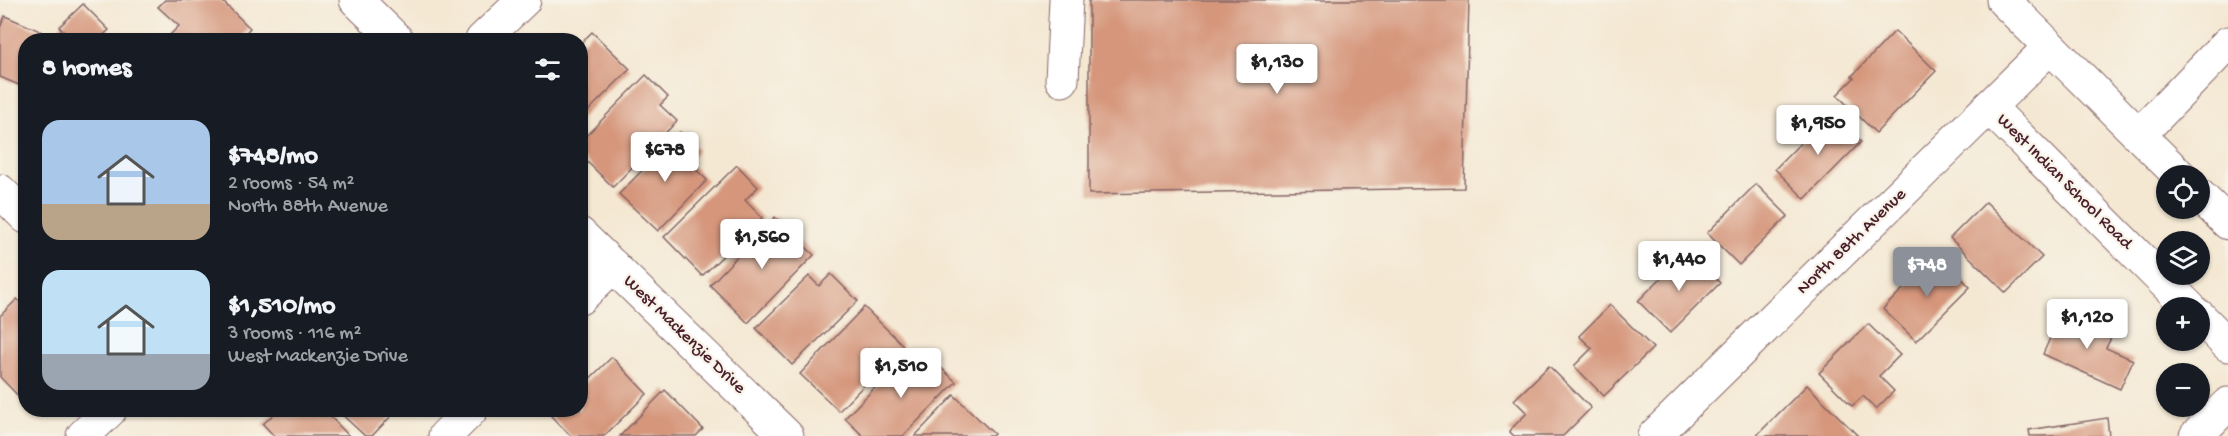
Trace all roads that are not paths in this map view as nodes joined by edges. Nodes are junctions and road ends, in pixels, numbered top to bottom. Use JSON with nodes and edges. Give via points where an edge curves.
{"nodes":[{"id":1,"x":356,"y":0,"type":"edge"},
{"id":2,"x":524,"y":0,"type":"edge"},
{"id":3,"x":1066,"y":0,"type":"edge"},
{"id":4,"x":2003,"y":0,"type":"edge"},
{"id":5,"x":390,"y":33,"type":"edge"},
{"id":6,"x":490,"y":33,"type":"edge"},
{"id":7,"x":2228,"y":44,"type":"edge"},
{"id":8,"x":2050,"y":47,"type":"junction"},
{"id":9,"x":1062,"y":80,"type":"dead end"},
{"id":10,"x":1989,"y":107,"type":"junction"},
{"id":11,"x":2139,"y":135,"type":"junction"},
{"id":12,"x":2169,"y":165,"type":"edge"},
{"id":13,"x":0,"y":191,"type":"edge"},
{"id":14,"x":2210,"y":206,"type":"edge"},
{"id":15,"x":18,"y":209,"type":"edge"},
{"id":16,"x":2228,"y":223,"type":"edge"},
{"id":17,"x":588,"y":242,"type":"edge"},
{"id":18,"x":613,"y":266,"type":"junction"},
{"id":19,"x":588,"y":290,"type":"edge"},
{"id":20,"x":2179,"y":297,"type":"edge"},
{"id":21,"x":2210,"y":327,"type":"edge"},
{"id":22,"x":2228,"y":345,"type":"edge"},
{"id":23,"x":2228,"y":404,"type":"edge"},
{"id":24,"x":103,"y":417,"type":"edge"},
{"id":25,"x":464,"y":417,"type":"edge"},
{"id":26,"x":1667,"y":432,"type":"edge"},
{"id":27,"x":83,"y":436,"type":"edge"},
{"id":28,"x":445,"y":436,"type":"edge"},
{"id":29,"x":787,"y":436,"type":"edge"},
{"id":30,"x":2196,"y":436,"type":"edge"}],
"edges":[{"from":1,"to":5,"type":"street"},
{"from":2,"to":6,"type":"street"},
{"from":3,"to":9,"type":"street"},
{"from":4,"to":8,"type":"street"},
{"from":7,"to":11,"type":"street"},
{"from":8,"to":10,"type":"street","name":"North 88th Avenue"},
{"from":8,"to":11,"type":"street"},
{"from":10,"to":20,"type":"street","name":"West Indian School Road"},
{"from":10,"to":26,"type":"street","name":"North 88th Avenue"},
{"from":11,"to":12,"type":"street"},
{"from":13,"to":15,"type":"street"},
{"from":14,"to":16,"type":"street"},
{"from":17,"to":18,"type":"street","name":"West Mackenzie Drive"},
{"from":18,"to":19,"type":"street"},
{"from":18,"to":29,"type":"street","name":"West Mackenzie Drive"},
{"from":21,"to":22,"type":"street"},
{"from":23,"to":30,"type":"street"},
{"from":24,"to":27,"type":"street"},
{"from":25,"to":28,"type":"street"}]}
